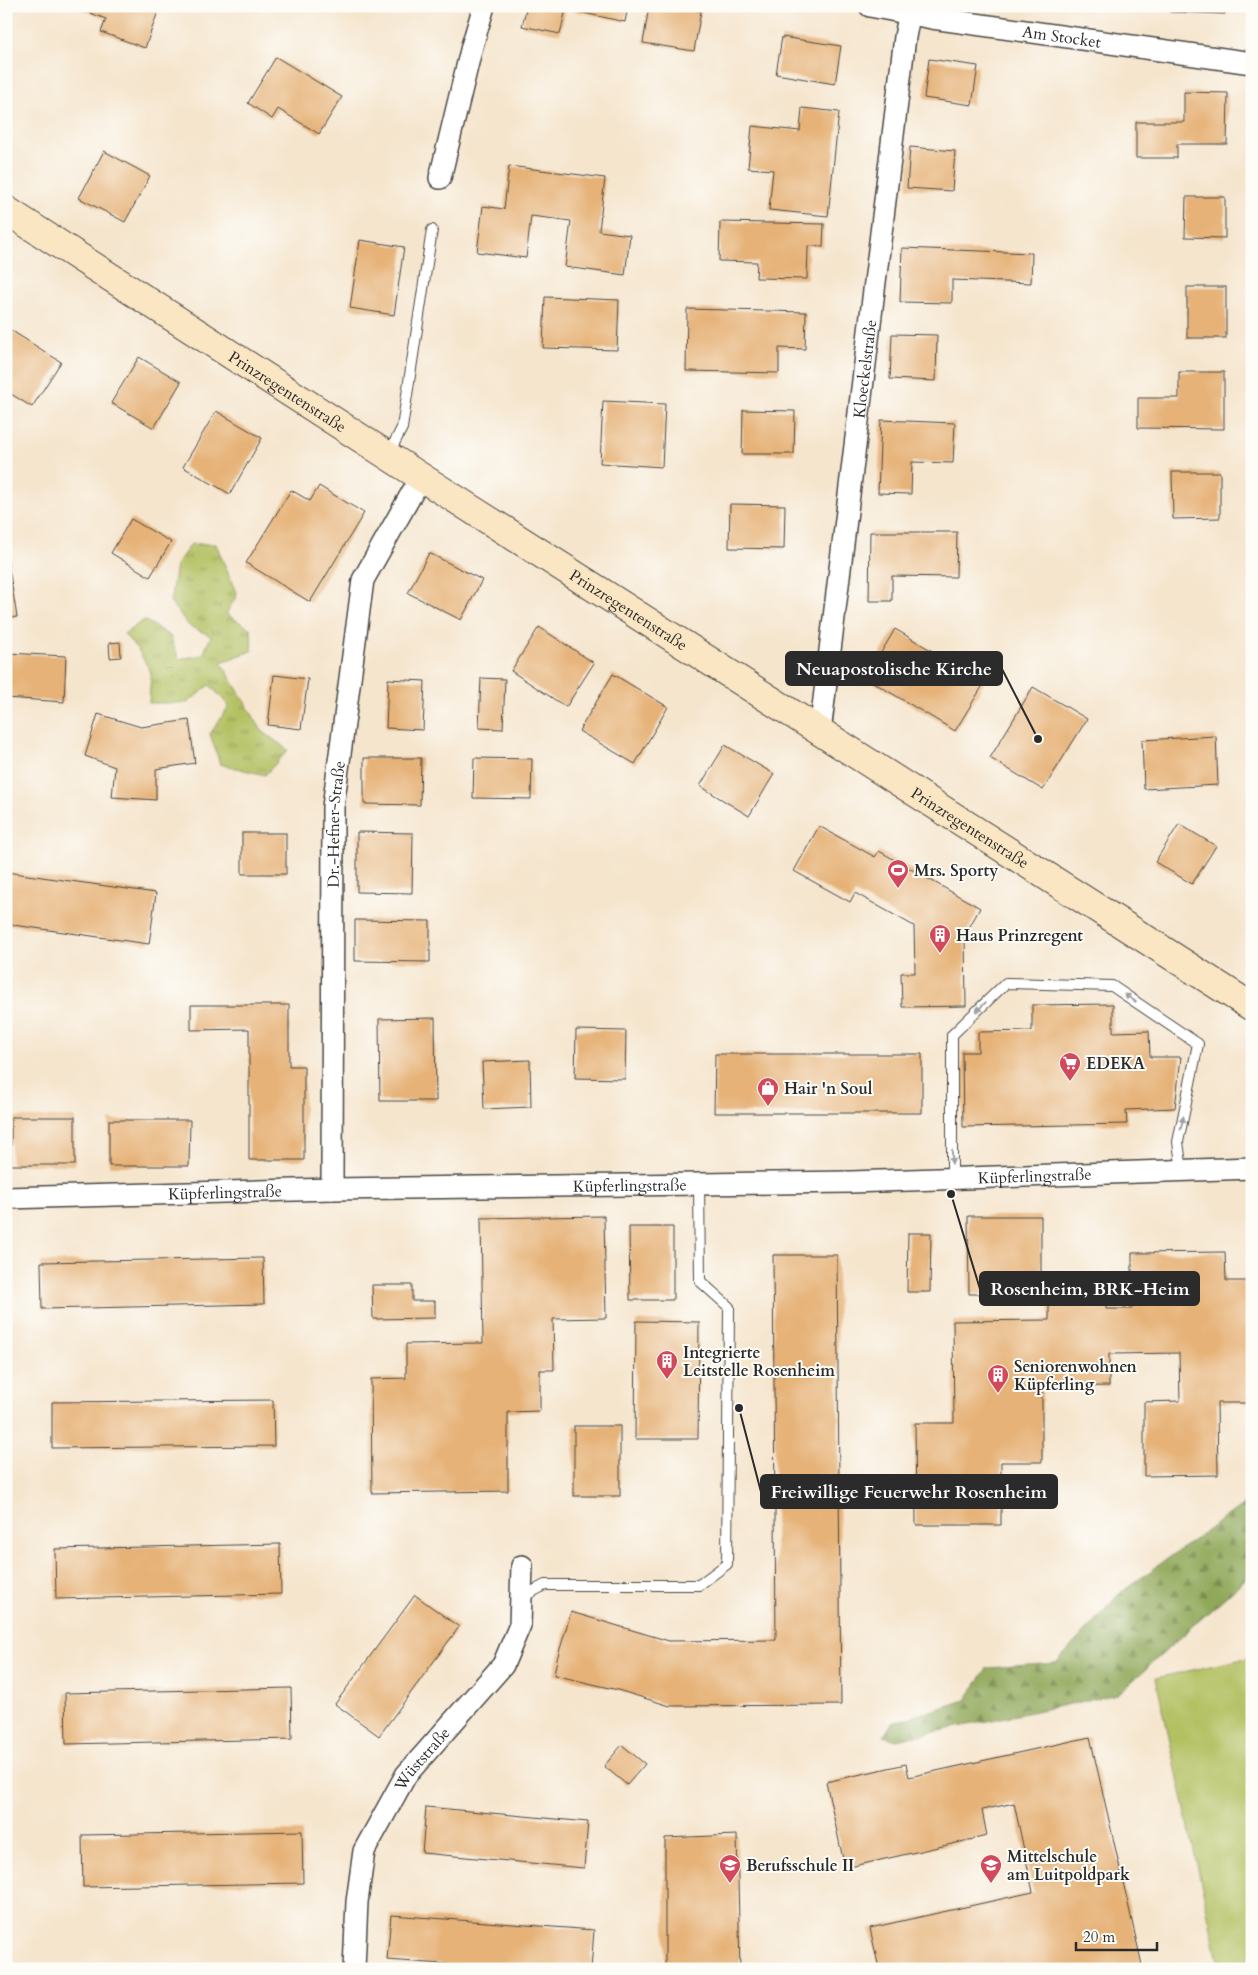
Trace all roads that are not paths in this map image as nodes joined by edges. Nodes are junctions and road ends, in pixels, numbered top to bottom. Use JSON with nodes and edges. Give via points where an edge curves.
{"nodes":[{"id":1,"x":484,"y":6,"type":"edge"},
{"id":2,"x":870,"y":6,"type":"edge"},
{"id":3,"x":910,"y":10,"type":"edge"},
{"id":4,"x":1252,"y":63,"type":"edge"},
{"id":5,"x":440,"y":178,"type":"dead end"},
{"id":6,"x":6,"y":210,"type":"edge"},
{"id":7,"x":432,"y":230,"type":"dead end"},
{"id":8,"x":387,"y":455,"type":"junction"},
{"id":9,"x":421,"y":477,"type":"junction"},
{"id":10,"x":820,"y":732,"type":"junction"},
{"id":11,"x":1252,"y":1007,"type":"edge"},
{"id":12,"x":1252,"y":1168,"type":"edge"},
{"id":13,"x":1182,"y":1171,"type":"junction"},
{"id":14,"x":952,"y":1178,"type":"junction"},
{"id":15,"x":698,"y":1183,"type":"junction"},
{"id":16,"x":332,"y":1189,"type":"junction"},
{"id":17,"x":6,"y":1198,"type":"edge"},
{"id":18,"x":522,"y":1566,"type":"dead end"},
{"id":19,"x":522,"y":1597,"type":"junction"},
{"id":20,"x":354,"y":1969,"type":"edge"}],
"edges":[{"from":1,"to":5,"type":"street"},
{"from":2,"to":3,"type":"street","name":"Am Stocket"},
{"from":3,"to":4,"type":"street","name":"Am Stocket"},
{"from":3,"to":10,"type":"street","name":"Kloeckelstraße"},
{"from":6,"to":8,"type":"main road","name":"Prinzregentenstraße"},
{"from":7,"to":8,"type":"lane","via":[[402,428]]},
{"from":8,"to":9,"type":"main road","name":"Prinzregentenstraße"},
{"from":9,"to":10,"type":"main road","name":"Prinzregentenstraße"},
{"from":9,"to":16,"type":"street","name":"Dr.-Hefner-Straße","via":[[363,580],[333,807]]},
{"from":10,"to":11,"type":"main road","name":"Prinzregentenstraße"},
{"from":12,"to":13,"type":"street","name":"Küpferlingstraße"},
{"from":13,"to":14,"type":"street","name":"Küpferlingstraße"},
{"from":13,"to":14,"type":"lane","one_way":true,"via":[[1178,1142],[1198,1044],[1112,986],[1006,983],[952,1036]]},
{"from":14,"to":15,"type":"street","name":"Küpferlingstraße"},
{"from":15,"to":16,"type":"street","name":"Küpferlingstraße"},
{"from":15,"to":19,"type":"lane","via":[[700,1280],[729,1307],[727,1564],[700,1584],[545,1584]]},
{"from":16,"to":17,"type":"street","name":"Küpferlingstraße"},
{"from":18,"to":19,"type":"street","name":"Wüststraße"},
{"from":19,"to":20,"type":"street","name":"Wüststraße","via":[[520,1624],[503,1666],[406,1775],[364,1851],[357,1902]]}]}
